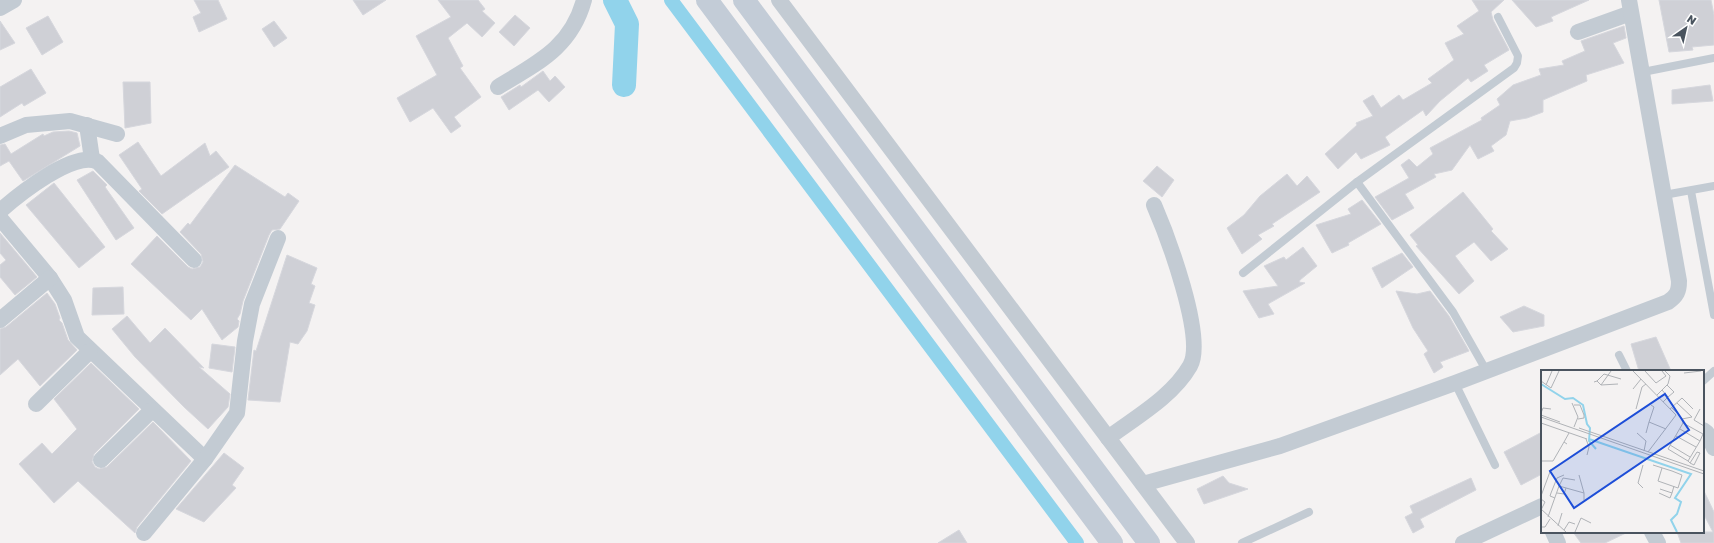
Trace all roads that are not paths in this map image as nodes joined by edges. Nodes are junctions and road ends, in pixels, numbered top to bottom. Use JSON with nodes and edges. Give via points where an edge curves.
{"nodes":[{"id":1,"x":14,"y":0,"type":"edge"},
{"id":2,"x":584,"y":0,"type":"edge"},
{"id":3,"x":707,"y":0,"type":"edge"},
{"id":4,"x":744,"y":0,"type":"edge"},
{"id":5,"x":779,"y":0,"type":"edge"},
{"id":6,"x":1630,"y":6,"type":"edge"},
{"id":7,"x":0,"y":8,"type":"edge"},
{"id":8,"x":1498,"y":17,"type":"dead end"},
{"id":9,"x":1578,"y":32,"type":"dead end"},
{"id":10,"x":1714,"y":58,"type":"edge"},
{"id":11,"x":1643,"y":72,"type":"junction"},
{"id":12,"x":498,"y":87,"type":"dead end"},
{"id":13,"x":87,"y":125,"type":"junction"},
{"id":14,"x":117,"y":134,"type":"dead end"},
{"id":15,"x":0,"y":136,"type":"edge"},
{"id":16,"x":92,"y":159,"type":"junction"},
{"id":17,"x":1357,"y":182,"type":"junction"},
{"id":18,"x":1714,"y":186,"type":"edge"},
{"id":19,"x":1691,"y":191,"type":"junction"},
{"id":20,"x":1664,"y":195,"type":"junction"},
{"id":21,"x":1154,"y":205,"type":"dead end"},
{"id":22,"x":0,"y":212,"type":"edge"},
{"id":23,"x":0,"y":218,"type":"edge"},
{"id":24,"x":278,"y":238,"type":"dead end"},
{"id":25,"x":194,"y":260,"type":"dead end"},
{"id":26,"x":1243,"y":273,"type":"dead end"},
{"id":27,"x":50,"y":278,"type":"junction"},
{"id":28,"x":1714,"y":314,"type":"edge"},
{"id":29,"x":0,"y":320,"type":"edge"},
{"id":30,"x":90,"y":351,"type":"junction"},
{"id":31,"x":1619,"y":355,"type":"dead end"},
{"id":32,"x":1486,"y":370,"type":"junction"},
{"id":33,"x":1626,"y":370,"type":"edge"},
{"id":34,"x":1714,"y":371,"type":"edge"},
{"id":35,"x":1704,"y":380,"type":"edge"},
{"id":36,"x":1455,"y":383,"type":"junction"},
{"id":37,"x":36,"y":404,"type":"dead end"},
{"id":38,"x":152,"y":410,"type":"junction"},
{"id":39,"x":1704,"y":431,"type":"edge"},
{"id":40,"x":1108,"y":438,"type":"junction"},
{"id":41,"x":1714,"y":448,"type":"edge"},
{"id":42,"x":205,"y":459,"type":"junction"},
{"id":43,"x":101,"y":460,"type":"dead end"},
{"id":44,"x":1495,"y":465,"type":"dead end"},
{"id":45,"x":1143,"y":484,"type":"junction"},
{"id":46,"x":1541,"y":507,"type":"edge"},
{"id":47,"x":1309,"y":512,"type":"dead end"},
{"id":48,"x":144,"y":533,"type":"dead end"},
{"id":49,"x":1553,"y":533,"type":"edge"},
{"id":50,"x":1653,"y":533,"type":"edge"},
{"id":51,"x":1112,"y":543,"type":"edge"},
{"id":52,"x":1149,"y":543,"type":"edge"},
{"id":53,"x":1186,"y":543,"type":"edge"},
{"id":54,"x":1242,"y":543,"type":"edge"},
{"id":55,"x":1463,"y":543,"type":"edge"},
{"id":56,"x":1558,"y":543,"type":"edge"},
{"id":57,"x":1658,"y":543,"type":"edge"}],
"edges":[{"from":1,"to":7,"type":"street"},
{"from":2,"to":12,"type":"street","via":[[576,20],[556,50]]},
{"from":3,"to":51,"type":"main road"},
{"from":4,"to":52,"type":"main road"},
{"from":5,"to":40,"type":"street"},
{"from":6,"to":9,"type":"street"},
{"from":6,"to":11,"type":"street"},
{"from":8,"to":17,"type":"lane","via":[[1518,56],[1514,68]]},
{"from":10,"to":11,"type":"lane"},
{"from":11,"to":20,"type":"street"},
{"from":13,"to":14,"type":"street"},
{"from":13,"to":15,"type":"street","via":[[70,121],[26,125]]},
{"from":13,"to":16,"type":"street"},
{"from":16,"to":22,"type":"street","via":[[85,158],[47,176]]},
{"from":16,"to":25,"type":"street","via":[[98,162]]},
{"from":17,"to":26,"type":"lane"},
{"from":17,"to":32,"type":"lane","via":[[1453,312]]},
{"from":18,"to":19,"type":"lane"},
{"from":19,"to":20,"type":"lane"},
{"from":19,"to":28,"type":"lane"},
{"from":20,"to":32,"type":"street","via":[[1678,280],[1679,291],[1674,298]]},
{"from":21,"to":40,"type":"street","via":[[1185,293],[1194,333],[1194,351],[1191,364],[1178,383]]},
{"from":23,"to":27,"type":"street"},
{"from":24,"to":42,"type":"street","via":[[252,304],[236,413]]},
{"from":27,"to":29,"type":"street"},
{"from":27,"to":30,"type":"street","via":[[64,300],[77,337]]},
{"from":30,"to":37,"type":"street"},
{"from":30,"to":38,"type":"street"},
{"from":31,"to":33,"type":"lane"},
{"from":32,"to":36,"type":"street"},
{"from":34,"to":35,"type":"lane"},
{"from":36,"to":44,"type":"lane"},
{"from":36,"to":45,"type":"street","via":[[1280,446]]},
{"from":38,"to":42,"type":"street"},
{"from":38,"to":43,"type":"street"},
{"from":39,"to":41,"type":"street"},
{"from":40,"to":45,"type":"street"},
{"from":42,"to":48,"type":"street"},
{"from":45,"to":53,"type":"street"},
{"from":46,"to":55,"type":"street"},
{"from":47,"to":54,"type":"lane"},
{"from":49,"to":56,"type":"street"},
{"from":50,"to":57,"type":"street"}]}
